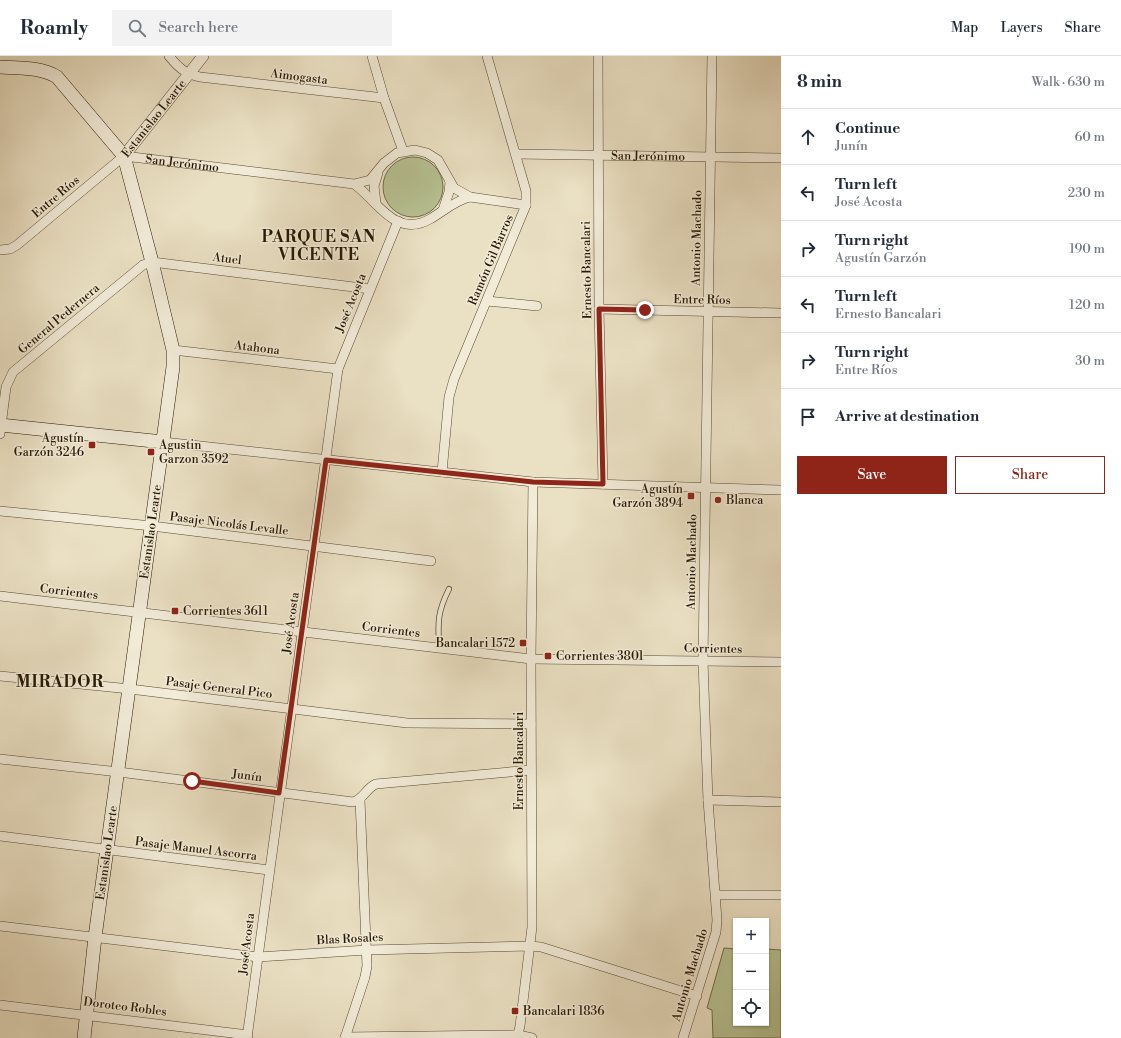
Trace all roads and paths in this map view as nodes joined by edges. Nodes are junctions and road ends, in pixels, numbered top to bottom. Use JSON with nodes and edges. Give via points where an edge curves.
{"nodes":[{"id":1,"x":169,"y":56,"type":"edge"},
{"id":2,"x":202,"y":56,"type":"edge"},
{"id":3,"x":372,"y":56,"type":"edge"},
{"id":4,"x":487,"y":56,"type":"edge"},
{"id":5,"x":598,"y":56,"type":"edge"},
{"id":6,"x":712,"y":56,"type":"edge"},
{"id":7,"x":0,"y":67,"type":"edge"},
{"id":8,"x":188,"y":75,"type":"junction"},
{"id":9,"x":384,"y":98,"type":"junction"},
{"id":10,"x":403,"y":151,"type":"junction"},
{"id":11,"x":516,"y":154,"type":"junction"},
{"id":12,"x":598,"y":155,"type":"junction"},
{"id":13,"x":124,"y":156,"type":"junction"},
{"id":14,"x":710,"y":157,"type":"junction"},
{"id":15,"x":781,"y":158,"type":"edge"},
{"id":16,"x":380,"y":168,"type":"junction"},
{"id":17,"x":450,"y":182,"type":"junction"},
{"id":18,"x":354,"y":184,"type":"junction"},
{"id":19,"x":470,"y":197,"type":"junction"},
{"id":20,"x":526,"y":205,"type":"junction"},
{"id":21,"x":378,"y":207,"type":"junction"},
{"id":22,"x":443,"y":210,"type":"junction"},
{"id":23,"x":398,"y":221,"type":"junction"},
{"id":24,"x":0,"y":250,"type":"edge"},
{"id":25,"x":152,"y":262,"type":"junction"},
{"id":26,"x":370,"y":289,"type":"junction"},
{"id":27,"x":487,"y":301,"type":"junction"},
{"id":28,"x":537,"y":306,"type":"dead end"},
{"id":29,"x":599,"y":309,"type":"junction"},
{"id":30,"x":707,"y":312,"type":"junction"},
{"id":31,"x":781,"y":313,"type":"edge"},
{"id":32,"x":173,"y":350,"type":"junction"},
{"id":33,"x":338,"y":369,"type":"junction"},
{"id":34,"x":0,"y":428,"type":"edge"},
{"id":35,"x":163,"y":442,"type":"junction"},
{"id":36,"x":326,"y":460,"type":"junction"},
{"id":37,"x":442,"y":472,"type":"junction"},
{"id":38,"x":533,"y":482,"type":"junction"},
{"id":39,"x":603,"y":484,"type":"junction"},
{"id":40,"x":705,"y":487,"type":"junction"},
{"id":41,"x":781,"y":490,"type":"edge"},
{"id":42,"x":0,"y":511,"type":"edge"},
{"id":43,"x":152,"y":526,"type":"junction"},
{"id":44,"x":314,"y":547,"type":"junction"},
{"id":45,"x":431,"y":560,"type":"dead end"},
{"id":46,"x":449,"y":589,"type":"dead end"},
{"id":47,"x":0,"y":596,"type":"edge"},
{"id":48,"x":139,"y":613,"type":"junction"},
{"id":49,"x":302,"y":631,"type":"junction"},
{"id":50,"x":439,"y":649,"type":"junction"},
{"id":51,"x":531,"y":659,"type":"junction"},
{"id":52,"x":703,"y":661,"type":"junction"},
{"id":53,"x":781,"y":662,"type":"edge"},
{"id":54,"x":0,"y":676,"type":"edge"},
{"id":55,"x":130,"y":689,"type":"junction"},
{"id":56,"x":291,"y":709,"type":"junction"},
{"id":57,"x":531,"y":724,"type":"junction"},
{"id":58,"x":0,"y":759,"type":"edge"},
{"id":59,"x":531,"y":770,"type":"junction"},
{"id":60,"x":119,"y":772,"type":"junction"},
{"id":61,"x":279,"y":793,"type":"junction"},
{"id":62,"x":360,"y":800,"type":"junction"},
{"id":63,"x":708,"y":800,"type":"junction"},
{"id":64,"x":781,"y":802,"type":"edge"},
{"id":65,"x":0,"y":836,"type":"edge"},
{"id":66,"x":108,"y":850,"type":"junction"},
{"id":67,"x":269,"y":870,"type":"junction"},
{"id":68,"x":716,"y":895,"type":"junction"},
{"id":69,"x":781,"y":895,"type":"edge"},
{"id":70,"x":0,"y":926,"type":"edge"},
{"id":71,"x":95,"y":937,"type":"junction"},
{"id":72,"x":530,"y":946,"type":"junction"},
{"id":73,"x":367,"y":950,"type":"junction"},
{"id":74,"x":258,"y":957,"type":"junction"},
{"id":75,"x":697,"y":996,"type":"junction"},
{"id":76,"x":0,"y":1005,"type":"edge"},
{"id":77,"x":87,"y":1014,"type":"junction"},
{"id":78,"x":248,"y":1036,"type":"edge"},
{"id":79,"x":518,"y":1036,"type":"edge"},
{"id":80,"x":345,"y":1037,"type":"edge"},
{"id":81,"x":84,"y":1038,"type":"edge"},
{"id":82,"x":532,"y":1038,"type":"edge"},
{"id":83,"x":683,"y":1038,"type":"edge"}],
"edges":[{"from":1,"to":8,"type":"street"},
{"from":2,"to":8,"type":"street","name":"Estanislao Learte"},
{"from":3,"to":9,"type":"street"},
{"from":4,"to":11,"type":"street","name":"Ramón Gil Barros"},
{"from":5,"to":12,"type":"street","name":"Ernesto Bancalari"},
{"from":6,"to":14,"type":"street","name":"Antonio Machado"},
{"from":7,"to":13,"type":"main road","via":[[42,71],[57,77]]},
{"from":8,"to":9,"type":"street","name":"Aimogasta"},
{"from":8,"to":13,"type":"street","name":"Estanislao Learte"},
{"from":9,"to":10,"type":"street"},
{"from":10,"to":16,"type":"street","via":[[392,156]]},
{"from":10,"to":17,"type":"street","via":[[421,151],[433,156],[442,165]]},
{"from":11,"to":12,"type":"street","name":"San Jerónimo"},
{"from":11,"to":20,"type":"street","name":"Ramón Gil Barros","via":[[526,191]]},
{"from":12,"to":14,"type":"street","name":"San Jerónimo"},
{"from":12,"to":29,"type":"street","name":"Ernesto Bancalari"},
{"from":13,"to":18,"type":"street","name":"San Jerónimo"},
{"from":13,"to":24,"type":"street","name":"Entre Ríos","via":[[17,245]]},
{"from":13,"to":25,"type":"main road","name":"Estanislao Learte"},
{"from":14,"to":15,"type":"street","name":"San Jerónimo"},
{"from":14,"to":30,"type":"street","name":"Antonio Machado"},
{"from":16,"to":18,"type":"street","via":[[370,180]]},
{"from":16,"to":21,"type":"street","via":[[374,186]]},
{"from":17,"to":19,"type":"street","via":[[460,193]]},
{"from":17,"to":22,"type":"street"},
{"from":18,"to":21,"type":"street","via":[[368,194]]},
{"from":19,"to":20,"type":"street"},
{"from":19,"to":22,"type":"street"},
{"from":20,"to":27,"type":"street","name":"Ramón Gil Barros"},
{"from":21,"to":23,"type":"street"},
{"from":22,"to":23,"type":"street","via":[[429,220],[419,223],[408,224]]},
{"from":23,"to":26,"type":"street","name":"José Acosta"},
{"from":25,"to":26,"type":"street","name":"Atuel"},
{"from":25,"to":32,"type":"main road","name":"Estanislao Learte"},
{"from":25,"to":34,"type":"street","name":"General Pedernera","via":[[137,270],[13,372],[6,386]]},
{"from":26,"to":33,"type":"street","name":"José Acosta"},
{"from":27,"to":28,"type":"street"},
{"from":27,"to":37,"type":"street","name":"Ramón Gil Barros","via":[[451,388]]},
{"from":29,"to":30,"type":"street","name":"Entre Ríos"},
{"from":29,"to":39,"type":"street","name":"Ernesto Bancalari"},
{"from":30,"to":31,"type":"street","name":"Entre Ríos"},
{"from":30,"to":40,"type":"street","name":"Antonio Machado"},
{"from":32,"to":33,"type":"street","name":"Atahona"},
{"from":32,"to":35,"type":"main road","name":"Estanislao Learte"},
{"from":33,"to":36,"type":"street","name":"José Acosta"},
{"from":34,"to":35,"type":"main road"},
{"from":35,"to":36,"type":"street"},
{"from":35,"to":43,"type":"main road","name":"Estanislao Learte"},
{"from":36,"to":37,"type":"street"},
{"from":36,"to":44,"type":"street","name":"José Acosta"},
{"from":37,"to":38,"type":"street"},
{"from":38,"to":39,"type":"street"},
{"from":38,"to":51,"type":"street","name":"Ernesto Bancalari"},
{"from":39,"to":40,"type":"street"},
{"from":40,"to":41,"type":"street"},
{"from":40,"to":52,"type":"street","name":"Antonio Machado"},
{"from":42,"to":43,"type":"street","name":"Pasaje Nicolás Levalle"},
{"from":43,"to":44,"type":"street","name":"Pasaje Nicolás Levalle"},
{"from":43,"to":48,"type":"main road","name":"Estanislao Learte"},
{"from":44,"to":45,"type":"street","name":"Pasaje Nicolás Levalle"},
{"from":44,"to":49,"type":"street","name":"José Acosta"},
{"from":46,"to":50,"type":"lane","via":[[439,611]]},
{"from":47,"to":48,"type":"street","name":"Corrientes"},
{"from":48,"to":49,"type":"street","name":"Corrientes"},
{"from":48,"to":55,"type":"main road","name":"Estanislao Learte"},
{"from":49,"to":50,"type":"street","name":"Corrientes"},
{"from":49,"to":56,"type":"street","name":"José Acosta"},
{"from":50,"to":51,"type":"street","name":"Corrientes"},
{"from":51,"to":52,"type":"street","name":"Corrientes"},
{"from":51,"to":57,"type":"street","name":"Ernesto Bancalari"},
{"from":52,"to":53,"type":"street","name":"Corrientes"},
{"from":52,"to":63,"type":"street","name":"Antonio Machado"},
{"from":54,"to":55,"type":"street","name":"Pasaje General Pico"},
{"from":55,"to":56,"type":"street","name":"Pasaje General Pico"},
{"from":55,"to":60,"type":"main road","name":"Estanislao Learte"},
{"from":56,"to":57,"type":"street","name":"Pasaje General Pico","via":[[407,723]]},
{"from":56,"to":61,"type":"street","name":"José Acosta"},
{"from":57,"to":59,"type":"street","name":"Ernesto Bancalari"},
{"from":58,"to":60,"type":"street","name":"Junín"},
{"from":59,"to":62,"type":"street","via":[[376,784],[371,786]]},
{"from":59,"to":72,"type":"street","name":"Ernesto Bancalari"},
{"from":60,"to":61,"type":"street","name":"Junín"},
{"from":60,"to":66,"type":"main road","name":"Estanislao Learte"},
{"from":61,"to":62,"type":"street","name":"Junín","via":[[346,801]]},
{"from":61,"to":67,"type":"street","name":"José Acosta"},
{"from":62,"to":73,"type":"street"},
{"from":63,"to":64,"type":"street"},
{"from":63,"to":68,"type":"street","name":"Antonio Machado"},
{"from":65,"to":66,"type":"street","name":"Pasaje Manuel Ascorra"},
{"from":66,"to":67,"type":"street","name":"Pasaje Manuel Ascorra"},
{"from":66,"to":71,"type":"main road","name":"Estanislao Learte"},
{"from":67,"to":74,"type":"street","name":"José Acosta"},
{"from":68,"to":69,"type":"street"},
{"from":68,"to":75,"type":"street","name":"Antonio Machado","via":[[716,932]]},
{"from":70,"to":71,"type":"street","name":"Blas Rosales"},
{"from":71,"to":74,"type":"street","name":"Blas Rosales"},
{"from":71,"to":77,"type":"main road","name":"Estanislao Learte"},
{"from":72,"to":73,"type":"street","name":"Blas Rosales"},
{"from":72,"to":75,"type":"street","name":"Blas Rosales","via":[[541,947]]},
{"from":72,"to":79,"type":"street","name":"Ernesto Bancalari"},
{"from":73,"to":74,"type":"street","name":"Blas Rosales"},
{"from":73,"to":80,"type":"street","via":[[365,977]]},
{"from":74,"to":78,"type":"street","name":"José Acosta"},
{"from":75,"to":83,"type":"street","name":"Antonio Machado"},
{"from":76,"to":77,"type":"street","name":"Doroteo Robles"},
{"from":77,"to":78,"type":"street","name":"Doroteo Robles"},
{"from":77,"to":81,"type":"main road","name":"Estanislao Learte"},
{"from":79,"to":80,"type":"street"},
{"from":79,"to":82,"type":"street"}]}
